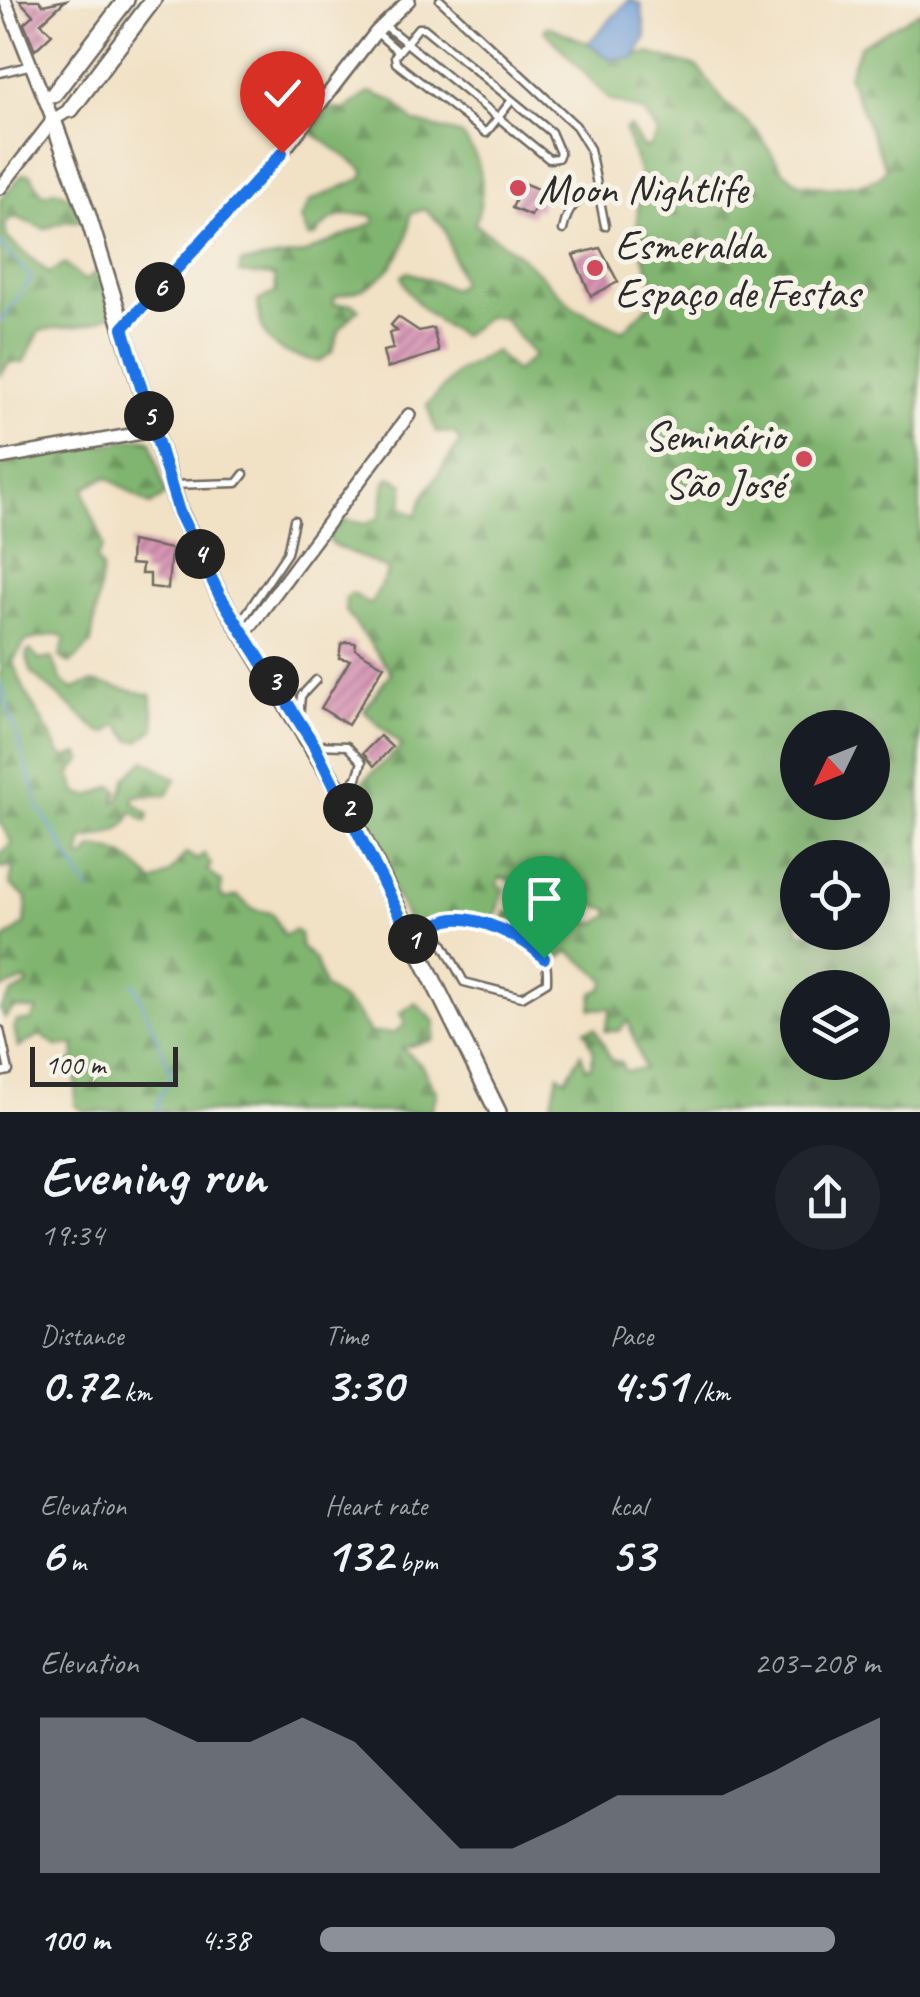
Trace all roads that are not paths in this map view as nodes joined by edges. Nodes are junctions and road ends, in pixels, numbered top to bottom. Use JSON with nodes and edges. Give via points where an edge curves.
{"nodes":[{"id":1,"x":5,"y":0,"type":"edge"},
{"id":2,"x":153,"y":0,"type":"edge"},
{"id":3,"x":409,"y":0,"type":"edge"},
{"id":4,"x":440,"y":0,"type":"edge"},
{"id":5,"x":122,"y":2,"type":"edge"},
{"id":6,"x":138,"y":19,"type":"junction"},
{"id":7,"x":380,"y":28,"type":"junction"},
{"id":8,"x":401,"y":48,"type":"junction"},
{"id":9,"x":28,"y":66,"type":"junction"},
{"id":10,"x":0,"y":73,"type":"edge"},
{"id":11,"x":54,"y":94,"type":"joint"},
{"id":12,"x":512,"y":100,"type":"junction"},
{"id":13,"x":71,"y":109,"type":"joint"},
{"id":14,"x":499,"y":117,"type":"junction"},
{"id":15,"x":53,"y":120,"type":"junction"},
{"id":16,"x":0,"y":188,"type":"edge"},
{"id":17,"x":598,"y":196,"type":"junction"},
{"id":18,"x":605,"y":226,"type":"dead end"},
{"id":19,"x":564,"y":230,"type":"dead end"},
{"id":20,"x":123,"y":328,"type":"junction"},
{"id":21,"x":409,"y":415,"type":"dead end"},
{"id":22,"x":153,"y":432,"type":"junction"},
{"id":23,"x":0,"y":458,"type":"edge"},
{"id":24,"x":244,"y":474,"type":"dead end"},
{"id":25,"x":170,"y":485,"type":"junction"},
{"id":26,"x":294,"y":520,"type":"dead end"},
{"id":27,"x":241,"y":630,"type":"junction"},
{"id":28,"x":316,"y":680,"type":"dead end"},
{"id":29,"x":298,"y":720,"type":"junction"},
{"id":30,"x":314,"y":745,"type":"junction"},
{"id":31,"x":341,"y":794,"type":"junction"},
{"id":32,"x":434,"y":927,"type":"junction"},
{"id":33,"x":412,"y":940,"type":"junction"},
{"id":34,"x":0,"y":1030,"type":"edge"},
{"id":35,"x":0,"y":1073,"type":"edge"},
{"id":36,"x":498,"y":1112,"type":"edge"}],
"edges":[{"from":1,"to":9,"type":"street"},
{"from":2,"to":6,"type":"street"},
{"from":3,"to":7,"type":"street"},
{"from":4,"to":17,"type":"lane","via":[[576,126],[590,149]]},
{"from":5,"to":6,"type":"street"},
{"from":5,"to":11,"type":"street"},
{"from":6,"to":13,"type":"street"},
{"from":7,"to":8,"type":"lane"},
{"from":7,"to":20,"type":"street","via":[[282,153]]},
{"from":8,"to":12,"type":"lane","via":[[424,28]]},
{"from":8,"to":14,"type":"lane"},
{"from":8,"to":14,"type":"lane","via":[[396,62],[484,133]]},
{"from":9,"to":10,"type":"lane"},
{"from":9,"to":15,"type":"street"},
{"from":11,"to":15,"type":"street"},
{"from":12,"to":14,"type":"lane"},
{"from":12,"to":14,"type":"lane","via":[[554,136],[558,158],[549,159]]},
{"from":13,"to":15,"type":"street"},
{"from":15,"to":16,"type":"street"},
{"from":15,"to":20,"type":"street"},
{"from":17,"to":18,"type":"lane"},
{"from":17,"to":19,"type":"lane","via":[[570,207]]},
{"from":20,"to":22,"type":"street"},
{"from":21,"to":27,"type":"street"},
{"from":22,"to":23,"type":"street"},
{"from":22,"to":25,"type":"street"},
{"from":24,"to":25,"type":"lane","via":[[236,484]]},
{"from":25,"to":27,"type":"street"},
{"from":26,"to":27,"type":"lane","via":[[287,553]]},
{"from":27,"to":29,"type":"street"},
{"from":28,"to":29,"type":"lane","via":[[301,696]]},
{"from":29,"to":30,"type":"street"},
{"from":30,"to":31,"type":"street"},
{"from":30,"to":31,"type":"lane","via":[[346,746],[362,762]]},
{"from":31,"to":33,"type":"street"},
{"from":32,"to":32,"type":"lane","via":[[464,982],[522,997],[547,982],[544,958],[517,938],[467,920]]},
{"from":32,"to":33,"type":"lane"},
{"from":33,"to":36,"type":"street"},
{"from":34,"to":35,"type":"lane","via":[[10,1071]]}]}
